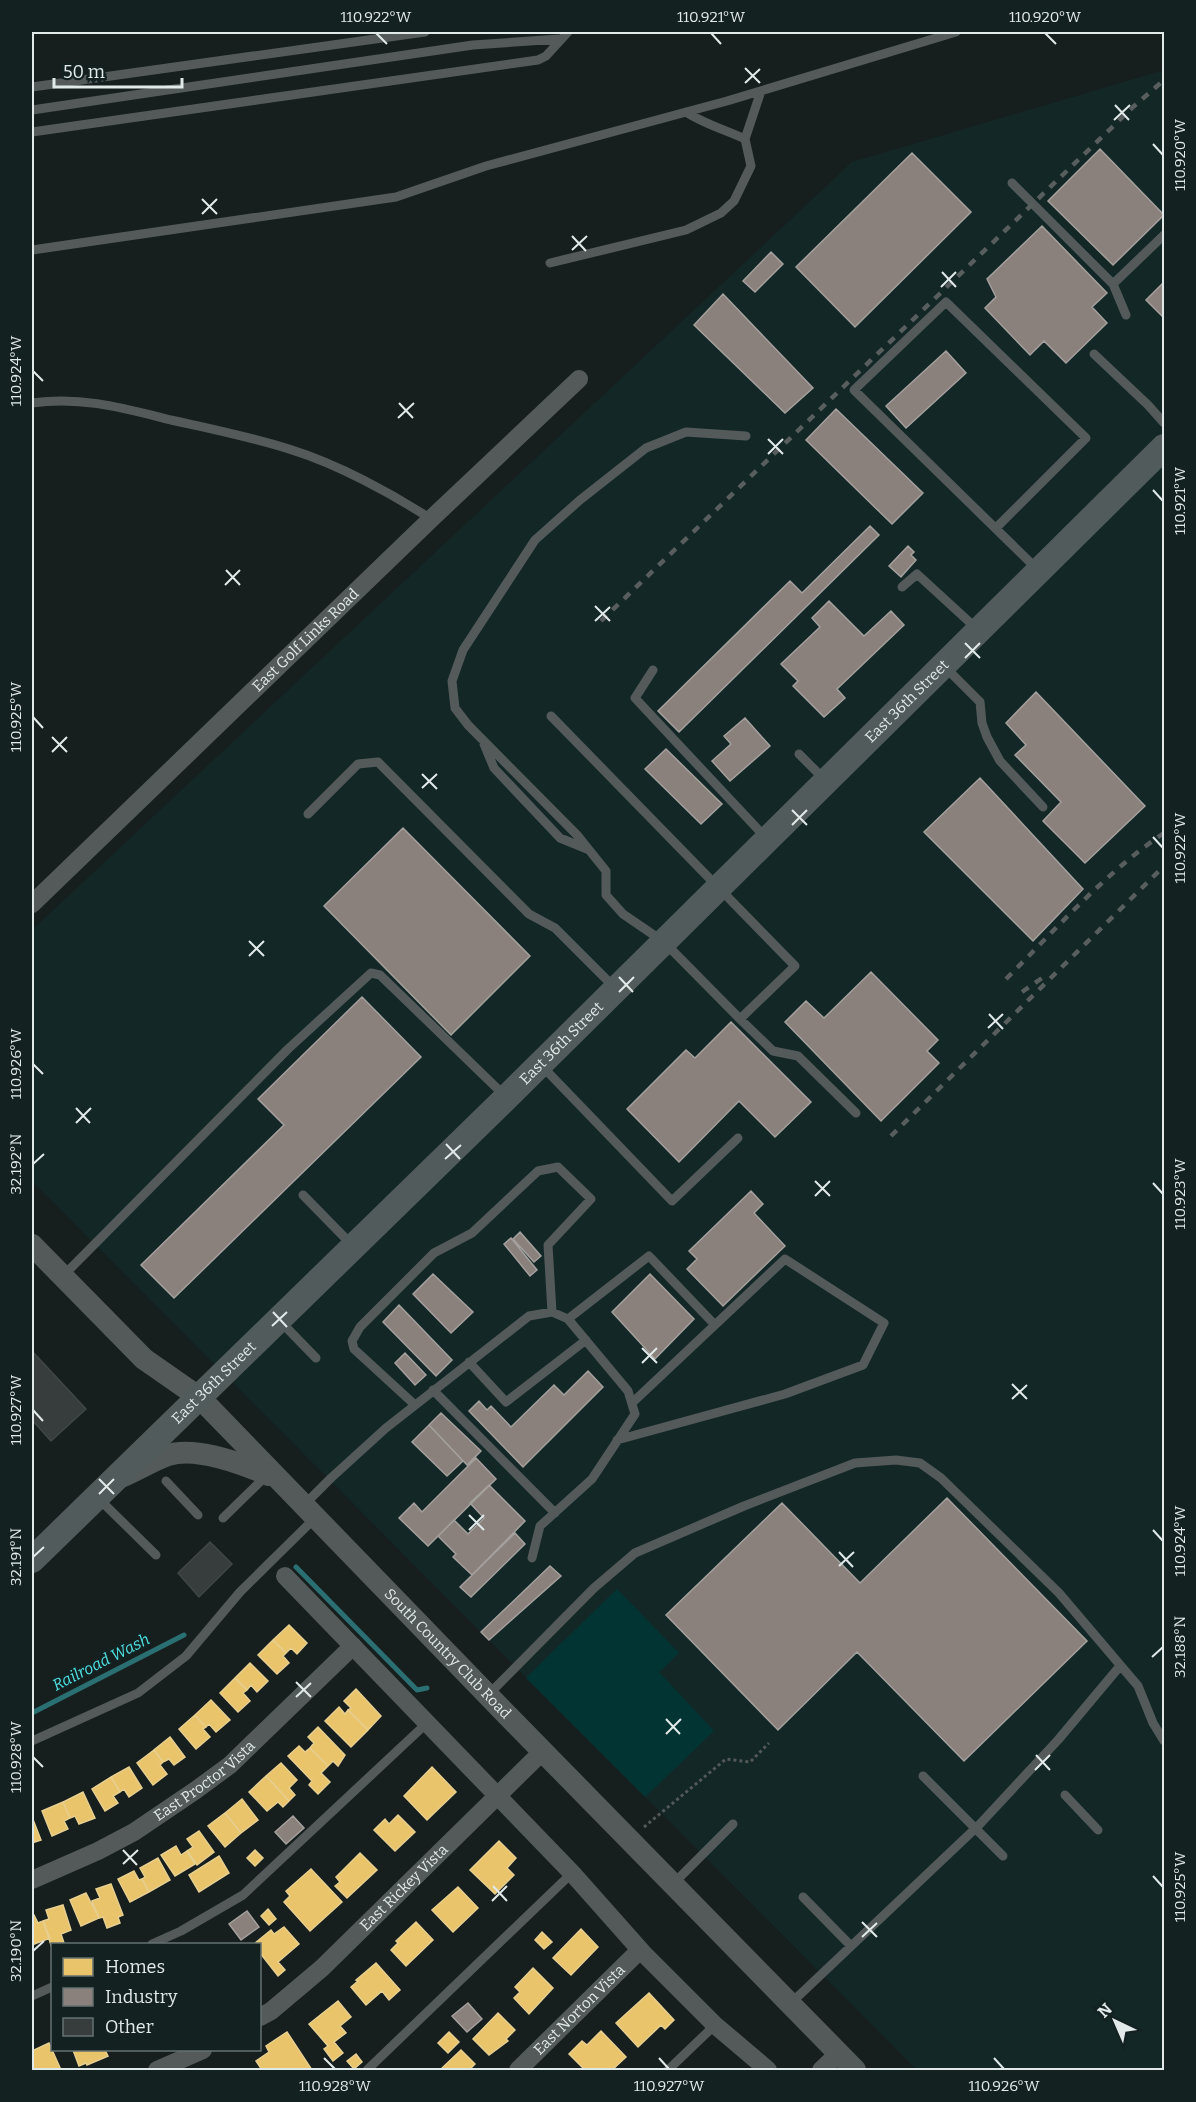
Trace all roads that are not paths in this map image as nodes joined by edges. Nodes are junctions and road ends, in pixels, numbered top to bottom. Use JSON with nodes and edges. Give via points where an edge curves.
{"nodes":[{"id":1,"x":425,"y":32,"type":"edge"},
{"id":2,"x":568,"y":32,"type":"edge"},
{"id":3,"x":956,"y":32,"type":"edge"},
{"id":4,"x":559,"y":39,"type":"junction"},
{"id":5,"x":32,"y":87,"type":"edge"},
{"id":6,"x":761,"y":91,"type":"junction"},
{"id":7,"x":32,"y":110,"type":"edge"},
{"id":8,"x":686,"y":112,"type":"junction"},
{"id":9,"x":32,"y":132,"type":"edge"},
{"id":10,"x":745,"y":139,"type":"junction"},
{"id":11,"x":1012,"y":183,"type":"dead end"},
{"id":12,"x":1164,"y":235,"type":"edge"},
{"id":13,"x":32,"y":250,"type":"edge"},
{"id":14,"x":550,"y":263,"type":"dead end"},
{"id":15,"x":1113,"y":285,"type":"junction"},
{"id":16,"x":1126,"y":315,"type":"dead end"},
{"id":17,"x":1094,"y":354,"type":"dead end"},
{"id":18,"x":579,"y":379,"type":"dead end"},
{"id":19,"x":32,"y":403,"type":"edge"},
{"id":20,"x":1164,"y":423,"type":"edge"},
{"id":21,"x":746,"y":436,"type":"dead end"},
{"id":22,"x":1164,"y":447,"type":"edge"},
{"id":23,"x":431,"y":519,"type":"junction"},
{"id":24,"x":996,"y":528,"type":"junction"},
{"id":25,"x":1039,"y":571,"type":"junction"},
{"id":26,"x":902,"y":587,"type":"dead end"},
{"id":27,"x":979,"y":631,"type":"junction"},
{"id":28,"x":944,"y":665,"type":"junction"},
{"id":29,"x":653,"y":670,"type":"dead end"},
{"id":30,"x":551,"y":716,"type":"dead end"},
{"id":31,"x":482,"y":739,"type":"junction"},
{"id":32,"x":799,"y":754,"type":"dead end"},
{"id":33,"x":826,"y":782,"type":"junction"},
{"id":34,"x":1043,"y":807,"type":"dead end"},
{"id":35,"x":308,"y":814,"type":"dead end"},
{"id":36,"x":768,"y":839,"type":"junction"},
{"id":37,"x":589,"y":850,"type":"junction"},
{"id":38,"x":719,"y":888,"type":"junction"},
{"id":39,"x":32,"y":904,"type":"edge"},
{"id":40,"x":664,"y":942,"type":"junction"},
{"id":41,"x":616,"y":989,"type":"junction"},
{"id":42,"x":741,"y":1019,"type":"junction"},
{"id":43,"x":540,"y":1064,"type":"junction"},
{"id":44,"x":506,"y":1098,"type":"junction"},
{"id":45,"x":856,"y":1113,"type":"dead end"},
{"id":46,"x":738,"y":1138,"type":"dead end"},
{"id":47,"x":303,"y":1195,"type":"dead end"},
{"id":48,"x":32,"y":1245,"type":"edge"},
{"id":49,"x":354,"y":1247,"type":"junction"},
{"id":50,"x":62,"y":1277,"type":"junction"},
{"id":51,"x":552,"y":1312,"type":"junction"},
{"id":52,"x":568,"y":1319,"type":"junction"},
{"id":53,"x":279,"y":1320,"type":"junction"},
{"id":54,"x":715,"y":1325,"type":"junction"},
{"id":55,"x":586,"y":1340,"type":"junction"},
{"id":56,"x":316,"y":1358,"type":"dead end"},
{"id":57,"x":469,"y":1362,"type":"junction"},
{"id":58,"x":433,"y":1390,"type":"junction"},
{"id":59,"x":200,"y":1398,"type":"junction"},
{"id":60,"x":632,"y":1403,"type":"junction"},
{"id":61,"x":415,"y":1405,"type":"junction"},
{"id":62,"x":617,"y":1440,"type":"junction"},
{"id":63,"x":273,"y":1476,"type":"junction"},
{"id":64,"x":116,"y":1479,"type":"junction"},
{"id":65,"x":166,"y":1481,"type":"dead end"},
{"id":66,"x":98,"y":1497,"type":"junction"},
{"id":67,"x":310,"y":1511,"type":"junction"},
{"id":68,"x":555,"y":1513,"type":"junction"},
{"id":69,"x":198,"y":1515,"type":"dead end"},
{"id":70,"x":223,"y":1518,"type":"dead end"},
{"id":71,"x":33,"y":1555,"type":"edge"},
{"id":72,"x":156,"y":1555,"type":"dead end"},
{"id":73,"x":532,"y":1558,"type":"dead end"},
{"id":74,"x":285,"y":1576,"type":"dead end"},
{"id":75,"x":353,"y":1646,"type":"junction"},
{"id":76,"x":1120,"y":1666,"type":"junction"},
{"id":77,"x":488,"y":1695,"type":"junction"},
{"id":78,"x":428,"y":1722,"type":"junction"},
{"id":79,"x":32,"y":1741,"type":"edge"},
{"id":80,"x":1164,"y":1741,"type":"edge"},
{"id":81,"x":543,"y":1751,"type":"junction"},
{"id":82,"x":923,"y":1776,"type":"dead end"},
{"id":83,"x":1065,"y":1795,"type":"dead end"},
{"id":84,"x":497,"y":1796,"type":"junction"},
{"id":85,"x":733,"y":1824,"type":"dead end"},
{"id":86,"x":975,"y":1829,"type":"junction"},
{"id":87,"x":1098,"y":1830,"type":"dead end"},
{"id":88,"x":1003,"y":1856,"type":"dead end"},
{"id":89,"x":572,"y":1873,"type":"junction"},
{"id":90,"x":32,"y":1880,"type":"edge"},
{"id":91,"x":673,"y":1884,"type":"junction"},
{"id":92,"x":803,"y":1897,"type":"dead end"},
{"id":93,"x":154,"y":1943,"type":"edge"},
{"id":94,"x":851,"y":1946,"type":"junction"},
{"id":95,"x":640,"y":1950,"type":"junction"},
{"id":96,"x":51,"y":1987,"type":"edge"},
{"id":97,"x":32,"y":1996,"type":"edge"},
{"id":98,"x":790,"y":2004,"type":"junction"},
{"id":99,"x":261,"y":2016,"type":"edge"},
{"id":100,"x":715,"y":2025,"type":"junction"},
{"id":101,"x":199,"y":2051,"type":"edge"},
{"id":102,"x":839,"y":2054,"type":"junction"},
{"id":103,"x":157,"y":2070,"type":"edge"},
{"id":104,"x":367,"y":2070,"type":"edge"},
{"id":105,"x":518,"y":2070,"type":"edge"},
{"id":106,"x":668,"y":2070,"type":"edge"},
{"id":107,"x":768,"y":2070,"type":"edge"},
{"id":108,"x":821,"y":2070,"type":"edge"},
{"id":109,"x":855,"y":2070,"type":"edge"}],
"edges":[{"from":1,"to":5,"type":"lane"},
{"from":2,"to":4,"type":"lane"},
{"from":3,"to":6,"type":"lane"},
{"from":4,"to":7,"type":"lane","via":[[473,45]]},
{"from":4,"to":9,"type":"lane","via":[[538,60]]},
{"from":6,"to":8,"type":"lane"},
{"from":6,"to":10,"type":"lane"},
{"from":8,"to":10,"type":"lane"},
{"from":8,"to":13,"type":"lane","via":[[486,166],[396,197]]},
{"from":10,"to":14,"type":"lane","via":[[751,165],[734,201],[721,213],[687,230]]},
{"from":11,"to":15,"type":"lane"},
{"from":12,"to":15,"type":"lane"},
{"from":15,"to":16,"type":"lane"},
{"from":17,"to":20,"type":"lane"},
{"from":18,"to":23,"type":"street","name":"East Golf Links Road"},
{"from":19,"to":23,"type":"lane","via":[[64,399],[107,404],[294,450],[368,483]]},
{"from":21,"to":31,"type":"lane","via":[[686,432],[646,448],[536,540],[463,650],[452,681],[455,708]]},
{"from":22,"to":25,"type":"main road","name":"East 36th Street"},
{"from":23,"to":39,"type":"street","name":"East Golf Links Road"},
{"from":24,"to":24,"type":"lane","via":[[854,390],[946,302],[1086,438]]},
{"from":24,"to":25,"type":"lane"},
{"from":25,"to":27,"type":"main road","name":"East 36th Street"},
{"from":26,"to":27,"type":"lane","via":[[917,574]]},
{"from":27,"to":28,"type":"main road","name":"East 36th Street"},
{"from":28,"to":33,"type":"main road","name":"East 36th Street"},
{"from":28,"to":34,"type":"lane","via":[[980,702],[982,723],[1000,761]]},
{"from":29,"to":36,"type":"lane","via":[[635,698]]},
{"from":30,"to":38,"type":"lane"},
{"from":31,"to":37,"type":"lane"},
{"from":31,"to":37,"type":"lane","via":[[494,768],[560,838]]},
{"from":32,"to":33,"type":"lane"},
{"from":33,"to":36,"type":"main road","name":"East 36th Street"},
{"from":35,"to":41,"type":"lane","via":[[358,764],[378,762],[529,914],[555,928]]},
{"from":36,"to":38,"type":"main road","name":"East 36th Street"},
{"from":37,"to":40,"type":"lane","via":[[606,871],[606,896],[623,914]]},
{"from":38,"to":40,"type":"main road","name":"East 36th Street"},
{"from":38,"to":42,"type":"lane","via":[[795,966]]},
{"from":40,"to":41,"type":"main road","name":"East 36th Street"},
{"from":40,"to":42,"type":"lane"},
{"from":41,"to":43,"type":"main road","name":"East 36th Street"},
{"from":42,"to":45,"type":"lane","via":[[773,1051],[798,1056]]},
{"from":43,"to":44,"type":"main road","name":"East 36th Street"},
{"from":43,"to":46,"type":"lane","via":[[672,1201]]},
{"from":44,"to":49,"type":"main road","name":"East 36th Street"},
{"from":44,"to":50,"type":"lane","via":[[380,975],[371,973],[288,1048]]},
{"from":47,"to":49,"type":"lane"},
{"from":48,"to":50,"type":"street","name":"South Country Club Road"},
{"from":49,"to":53,"type":"main road","name":"East 36th Street"},
{"from":50,"to":59,"type":"street","name":"South Country Club Road","via":[[144,1359]]},
{"from":51,"to":52,"type":"lane"},
{"from":51,"to":57,"type":"lane","via":[[529,1316]]},
{"from":51,"to":61,"type":"lane","via":[[549,1245],[591,1199],[558,1167],[538,1171],[472,1233],[434,1253],[360,1327],[352,1341],[354,1350]]},
{"from":52,"to":54,"type":"lane","via":[[649,1256]]},
{"from":52,"to":55,"type":"lane"},
{"from":53,"to":56,"type":"lane"},
{"from":53,"to":59,"type":"main road","name":"East 36th Street"},
{"from":54,"to":60,"type":"lane"},
{"from":54,"to":62,"type":"lane","via":[[785,1259],[884,1323],[863,1365],[785,1394]]},
{"from":55,"to":57,"type":"lane","via":[[506,1402]]},
{"from":55,"to":60,"type":"lane","via":[[628,1391]]},
{"from":57,"to":58,"type":"lane"},
{"from":58,"to":61,"type":"lane"},
{"from":58,"to":68,"type":"lane"},
{"from":59,"to":63,"type":"street","name":"South Country Club Road"},
{"from":59,"to":64,"type":"main road","name":"East 36th Street"},
{"from":60,"to":62,"type":"lane","via":[[635,1414]]},
{"from":61,"to":67,"type":"lane","via":[[331,1478]]},
{"from":62,"to":68,"type":"lane","via":[[592,1479]]},
{"from":63,"to":64,"type":"street","via":[[205,1454],[170,1454]]},
{"from":63,"to":67,"type":"street","name":"South Country Club Road"},
{"from":63,"to":70,"type":"lane"},
{"from":64,"to":66,"type":"main road","name":"East 36th Street"},
{"from":65,"to":69,"type":"lane"},
{"from":66,"to":71,"type":"main road","name":"East 36th Street"},
{"from":66,"to":72,"type":"lane"},
{"from":67,"to":77,"type":"street","name":"South Country Club Road"},
{"from":67,"to":79,"type":"lane","via":[[186,1656],[138,1693]]},
{"from":68,"to":73,"type":"lane","via":[[540,1526]]},
{"from":74,"to":75,"type":"street"},
{"from":75,"to":78,"type":"street"},
{"from":75,"to":90,"type":"street","name":"East Proctor Vista","via":[[230,1765],[196,1790],[134,1832]]},
{"from":76,"to":77,"type":"lane","via":[[1059,1593],[941,1478],[920,1463],[896,1460],[855,1462],[635,1553],[594,1588]]},
{"from":76,"to":80,"type":"lane","via":[[1138,1686]]},
{"from":76,"to":86,"type":"lane"},
{"from":77,"to":81,"type":"street","name":"South Country Club Road"},
{"from":78,"to":84,"type":"street"},
{"from":78,"to":93,"type":"lane","via":[[243,1895]]},
{"from":81,"to":84,"type":"street","name":"East Rickey Vista"},
{"from":81,"to":91,"type":"street","name":"South Country Club Road"},
{"from":82,"to":86,"type":"lane"},
{"from":83,"to":87,"type":"lane"},
{"from":84,"to":89,"type":"street"},
{"from":84,"to":99,"type":"street","name":"East Rickey Vista","via":[[322,1968]]},
{"from":85,"to":91,"type":"lane"},
{"from":86,"to":88,"type":"lane"},
{"from":86,"to":94,"type":"lane"},
{"from":89,"to":95,"type":"street"},
{"from":89,"to":104,"type":"lane"},
{"from":91,"to":98,"type":"street","name":"South Country Club Road"},
{"from":92,"to":94,"type":"lane"},
{"from":94,"to":98,"type":"lane"},
{"from":95,"to":100,"type":"street"},
{"from":95,"to":105,"type":"street","name":"East Norton Vista"},
{"from":96,"to":97,"type":"lane"},
{"from":98,"to":102,"type":"street","name":"South Country Club Road"},
{"from":100,"to":106,"type":"lane"},
{"from":100,"to":107,"type":"street"},
{"from":101,"to":103,"type":"street"},
{"from":102,"to":108,"type":"street"},
{"from":102,"to":109,"type":"street","name":"South Country Club Road"}]}
